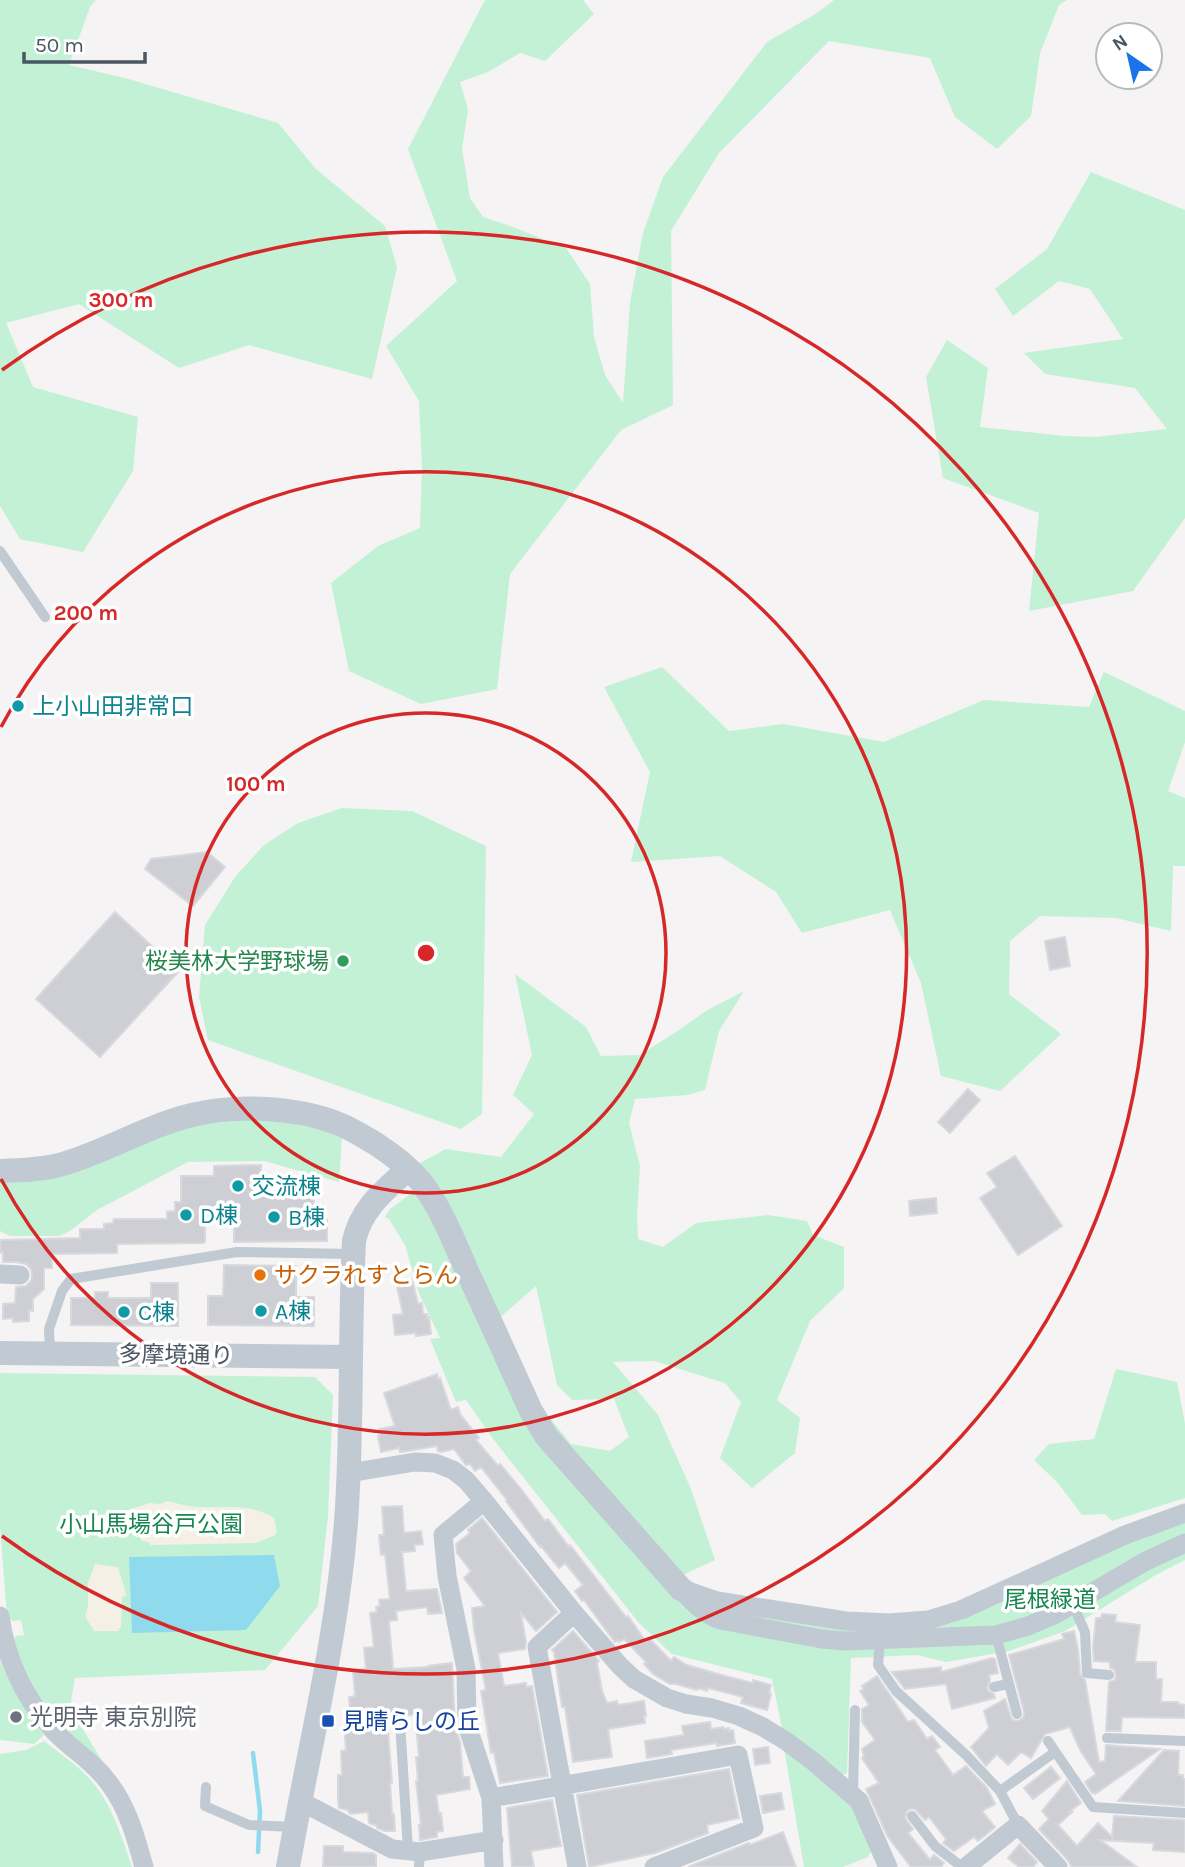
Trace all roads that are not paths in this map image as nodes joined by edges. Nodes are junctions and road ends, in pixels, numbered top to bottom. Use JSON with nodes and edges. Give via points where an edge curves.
{"nodes":[{"id":1,"x":0,"y":551,"type":"edge"},
{"id":2,"x":45,"y":617,"type":"dead end"},
{"id":3,"x":408,"y":1168,"type":"junction"},
{"id":4,"x":0,"y":1171,"type":"edge"},
{"id":5,"x":354,"y":1255,"type":"junction"},
{"id":6,"x":0,"y":1274,"type":"edge"},
{"id":7,"x":20,"y":1275,"type":"dead end"},
{"id":8,"x":0,"y":1353,"type":"edge"},
{"id":9,"x":50,"y":1354,"type":"junction"},
{"id":10,"x":351,"y":1357,"type":"junction"},
{"id":11,"x":349,"y":1473,"type":"junction"},
{"id":12,"x":484,"y":1501,"type":"junction"},
{"id":13,"x":1185,"y":1513,"type":"edge"},
{"id":14,"x":1161,"y":1522,"type":"junction"},
{"id":15,"x":1178,"y":1545,"type":"edge"},
{"id":16,"x":681,"y":1588,"type":"junction"},
{"id":17,"x":1073,"y":1605,"type":"junction"},
{"id":18,"x":779,"y":1611,"type":"junction"},
{"id":19,"x":574,"y":1613,"type":"junction"},
{"id":20,"x":7,"y":1626,"type":"edge"},
{"id":21,"x":775,"y":1631,"type":"junction"},
{"id":22,"x":996,"y":1636,"type":"junction"},
{"id":23,"x":880,"y":1641,"type":"junction"},
{"id":24,"x":1109,"y":1675,"type":"dead end"},
{"id":25,"x":1009,"y":1684,"type":"junction"},
{"id":26,"x":994,"y":1687,"type":"dead end"},
{"id":27,"x":855,"y":1710,"type":"dead end"},
{"id":28,"x":1017,"y":1714,"type":"dead end"},
{"id":29,"x":400,"y":1721,"type":"dead end"},
{"id":30,"x":1107,"y":1738,"type":"dead end"},
{"id":31,"x":1048,"y":1741,"type":"dead end"},
{"id":32,"x":1185,"y":1741,"type":"edge"},
{"id":33,"x":1055,"y":1752,"type":"junction"},
{"id":34,"x":563,"y":1785,"type":"junction"},
{"id":35,"x":206,"y":1787,"type":"dead end"},
{"id":36,"x":1000,"y":1791,"type":"junction"},
{"id":37,"x":853,"y":1795,"type":"junction"},
{"id":38,"x":491,"y":1798,"type":"junction"},
{"id":39,"x":300,"y":1801,"type":"junction"},
{"id":40,"x":1185,"y":1813,"type":"edge"},
{"id":41,"x":912,"y":1816,"type":"dead end"},
{"id":42,"x":1018,"y":1825,"type":"junction"},
{"id":43,"x":284,"y":1827,"type":"junction"},
{"id":44,"x":494,"y":1840,"type":"junction"},
{"id":45,"x":416,"y":1857,"type":"edge"},
{"id":46,"x":880,"y":1865,"type":"edge"},
{"id":47,"x":144,"y":1867,"type":"edge"},
{"id":48,"x":288,"y":1867,"type":"edge"},
{"id":49,"x":494,"y":1867,"type":"edge"},
{"id":50,"x":577,"y":1867,"type":"edge"},
{"id":51,"x":654,"y":1867,"type":"edge"},
{"id":52,"x":964,"y":1867,"type":"edge"},
{"id":53,"x":1058,"y":1867,"type":"edge"}],
"edges":[{"from":1,"to":2,"type":"lane"},
{"from":3,"to":4,"type":"street","via":[[341,1125],[300,1113],[247,1109],[189,1116],[60,1165]]},
{"from":3,"to":5,"type":"street","via":[[368,1208],[357,1227]]},
{"from":3,"to":16,"type":"street","via":[[440,1213],[538,1424]]},
{"from":5,"to":9,"type":"lane","via":[[236,1252],[71,1279],[49,1329]]},
{"from":5,"to":10,"type":"street"},
{"from":6,"to":7,"type":"street"},
{"from":8,"to":9,"type":"street","name":"多摩境通り"},
{"from":9,"to":10,"type":"street","name":"多摩境通り"},
{"from":10,"to":11,"type":"street"},
{"from":11,"to":12,"type":"street","via":[[435,1463],[453,1470]]},
{"from":11,"to":39,"type":"street","via":[[329,1657]]},
{"from":12,"to":19,"type":"street"},
{"from":12,"to":38,"type":"street","via":[[443,1535],[466,1670],[467,1725]]},
{"from":13,"to":14,"type":"street"},
{"from":14,"to":15,"type":"street"},
{"from":14,"to":18,"type":"street","via":[[943,1616],[863,1623]]},
{"from":15,"to":17,"type":"street"},
{"from":16,"to":18,"type":"street","via":[[717,1601]]},
{"from":16,"to":21,"type":"street","via":[[708,1615]]},
{"from":17,"to":22,"type":"street"},
{"from":17,"to":24,"type":"lane","via":[[1085,1632],[1087,1672]]},
{"from":18,"to":21,"type":"street"},
{"from":19,"to":34,"type":"street","via":[[537,1647]]},
{"from":19,"to":37,"type":"street","via":[[634,1679],[667,1698],[739,1716],[763,1727]]},
{"from":20,"to":47,"type":"street","via":[[12,1665],[30,1699],[55,1732],[110,1783],[133,1825]]},
{"from":21,"to":23,"type":"street"},
{"from":22,"to":23,"type":"street"},
{"from":22,"to":25,"type":"lane"},
{"from":23,"to":36,"type":"lane","via":[[878,1665],[896,1691]]},
{"from":25,"to":26,"type":"lane"},
{"from":25,"to":28,"type":"lane"},
{"from":27,"to":37,"type":"lane"},
{"from":29,"to":45,"type":"lane"},
{"from":30,"to":32,"type":"lane"},
{"from":31,"to":33,"type":"lane"},
{"from":33,"to":36,"type":"lane"},
{"from":33,"to":40,"type":"lane","via":[[1093,1807]]},
{"from":34,"to":38,"type":"street"},
{"from":34,"to":50,"type":"street"},
{"from":34,"to":51,"type":"street","via":[[738,1755],[754,1828]]},
{"from":35,"to":43,"type":"lane","via":[[205,1806],[249,1825]]},
{"from":36,"to":42,"type":"lane"},
{"from":37,"to":46,"type":"street"},
{"from":38,"to":44,"type":"street"},
{"from":39,"to":43,"type":"street"},
{"from":39,"to":45,"type":"street"},
{"from":41,"to":52,"type":"lane","via":[[935,1846]]},
{"from":42,"to":52,"type":"street"},
{"from":42,"to":53,"type":"street"},
{"from":43,"to":48,"type":"street"},
{"from":44,"to":45,"type":"street"},
{"from":44,"to":49,"type":"street"}]}
